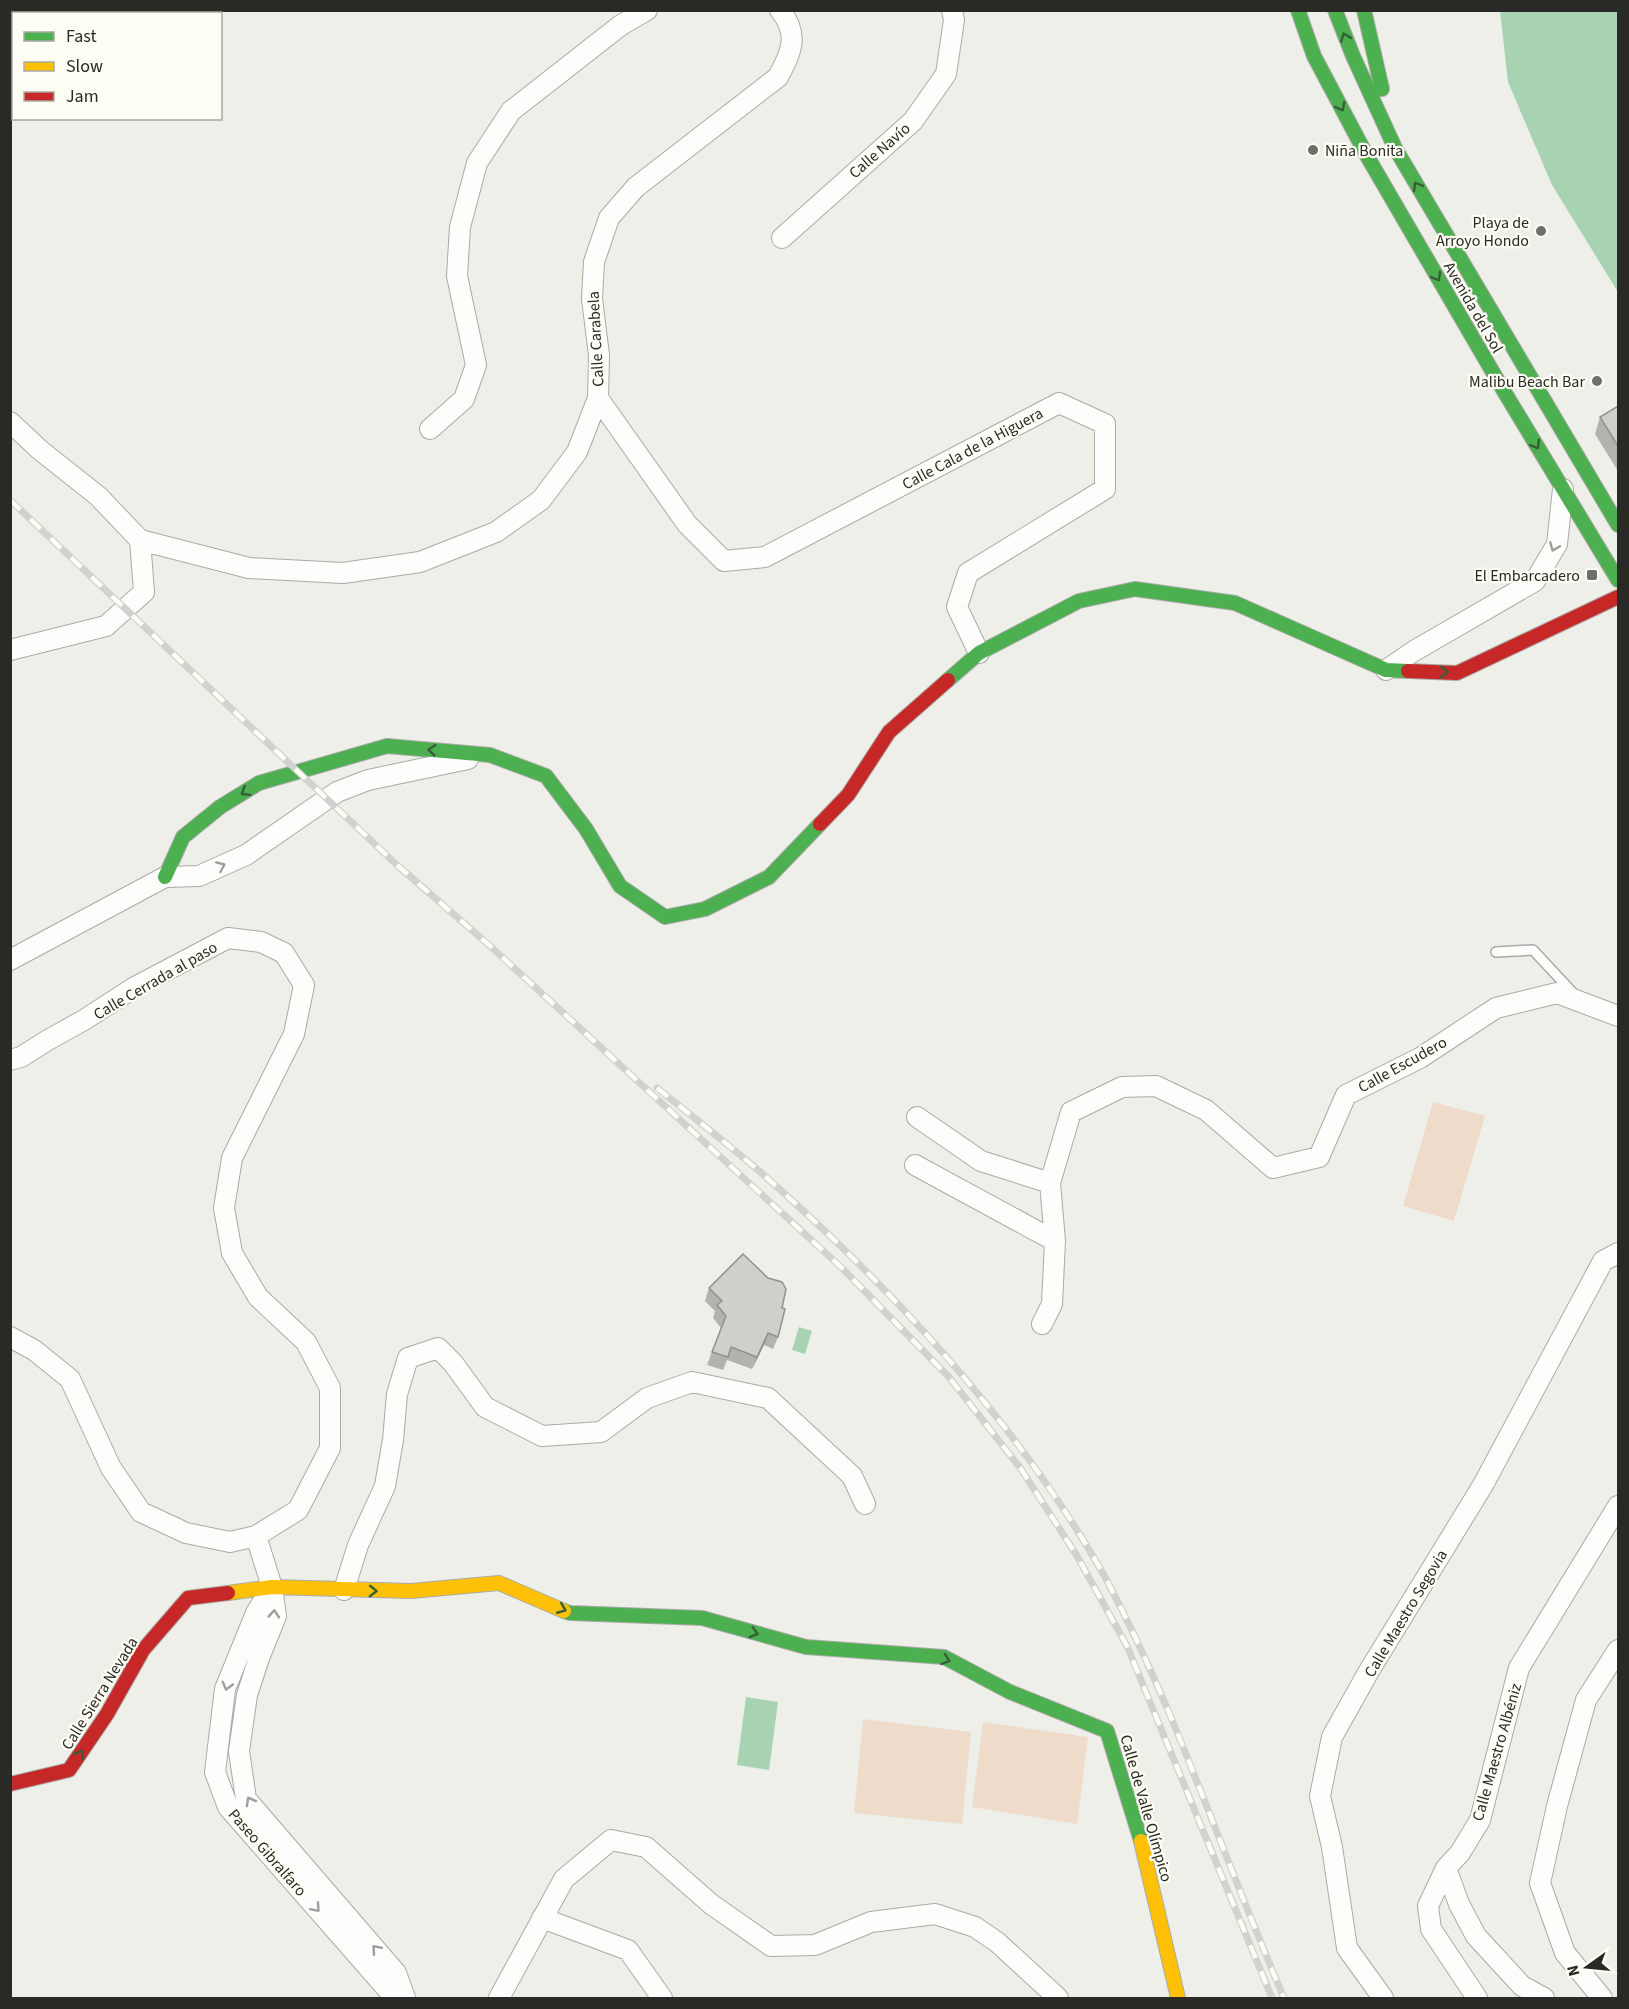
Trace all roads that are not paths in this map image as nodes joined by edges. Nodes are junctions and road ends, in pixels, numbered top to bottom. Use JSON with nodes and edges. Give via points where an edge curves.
{"nodes":[{"id":1,"x":647,"y":10,"type":"edge"},
{"id":2,"x":780,"y":10,"type":"edge"},
{"id":3,"x":952,"y":10,"type":"edge"},
{"id":4,"x":1287,"y":10,"type":"edge"},
{"id":5,"x":1298,"y":10,"type":"edge"},
{"id":6,"x":1335,"y":10,"type":"edge"},
{"id":7,"x":1364,"y":10,"type":"edge"},
{"id":8,"x":1314,"y":56,"type":"junction"},
{"id":9,"x":1395,"y":148,"type":"junction"},
{"id":10,"x":782,"y":237,"type":"dead end"},
{"id":11,"x":598,"y":398,"type":"junction"},
{"id":12,"x":10,"y":422,"type":"edge"},
{"id":13,"x":430,"y":429,"type":"dead end"},
{"id":14,"x":1563,"y":489,"type":"junction"},
{"id":15,"x":1618,"y":525,"type":"edge"},
{"id":16,"x":140,"y":540,"type":"junction"},
{"id":17,"x":1618,"y":580,"type":"edge"},
{"id":18,"x":1618,"y":597,"type":"edge"},
{"id":19,"x":10,"y":650,"type":"edge"},
{"id":20,"x":979,"y":653,"type":"junction"},
{"id":21,"x":1386,"y":670,"type":"junction"},
{"id":22,"x":490,"y":755,"type":"junction"},
{"id":23,"x":165,"y":877,"type":"junction"},
{"id":24,"x":1496,"y":952,"type":"dead end"},
{"id":25,"x":10,"y":960,"type":"edge"},
{"id":26,"x":1583,"y":1004,"type":"junction"},
{"id":27,"x":1618,"y":1016,"type":"edge"},
{"id":28,"x":10,"y":1060,"type":"edge"},
{"id":29,"x":917,"y":1117,"type":"dead end"},
{"id":30,"x":915,"y":1165,"type":"dead end"},
{"id":31,"x":1050,"y":1183,"type":"junction"},
{"id":32,"x":1056,"y":1241,"type":"junction"},
{"id":33,"x":1618,"y":1253,"type":"edge"},
{"id":34,"x":1042,"y":1324,"type":"dead end"},
{"id":35,"x":10,"y":1337,"type":"edge"},
{"id":36,"x":865,"y":1504,"type":"dead end"},
{"id":37,"x":1618,"y":1506,"type":"edge"},
{"id":38,"x":256,"y":1536,"type":"junction"},
{"id":39,"x":272,"y":1587,"type":"junction"},
{"id":40,"x":344,"y":1590,"type":"junction"},
{"id":41,"x":1618,"y":1650,"type":"edge"},
{"id":42,"x":10,"y":1784,"type":"edge"},
{"id":43,"x":1446,"y":1868,"type":"junction"},
{"id":44,"x":542,"y":1918,"type":"junction"},
{"id":45,"x":395,"y":1998,"type":"edge"},
{"id":46,"x":405,"y":1998,"type":"edge"},
{"id":47,"x":499,"y":1998,"type":"edge"},
{"id":48,"x":662,"y":1998,"type":"edge"},
{"id":49,"x":1058,"y":1998,"type":"edge"},
{"id":50,"x":1178,"y":1998,"type":"edge"},
{"id":51,"x":1383,"y":1998,"type":"edge"},
{"id":52,"x":1477,"y":1998,"type":"edge"},
{"id":53,"x":1544,"y":1998,"type":"edge"},
{"id":54,"x":1602,"y":1998,"type":"edge"}],
"edges":[{"from":1,"to":13,"type":"street","via":[[621,25],[511,111],[477,163],[460,227],[457,276],[476,365],[464,399]]},
{"from":2,"to":11,"type":"street","name":"Calle Carabela","via":[[792,35],[791,53],[778,77],[636,187],[609,218],[594,262],[592,299],[599,355]]},
{"from":3,"to":10,"type":"street","name":"Calle Navío","via":[[946,74],[913,121]]},
{"from":4,"to":8,"type":"street"},
{"from":5,"to":8,"type":"street","name":"Avenida del Sol"},
{"from":9,"to":6,"type":"street","name":"Avenida del Sol","one_way":true},
{"from":7,"to":9,"type":"street"},
{"from":8,"to":14,"type":"street","name":"Avenida del Sol","one_way":true,"via":[[1367,156]]},
{"from":15,"to":9,"type":"street","name":"Avenida del Sol","one_way":true},
{"from":11,"to":16,"type":"street","name":"Calle Carabela","via":[[577,452],[541,500],[496,532],[420,562],[343,573],[249,568]]},
{"from":11,"to":20,"type":"street","name":"Calle Cala de la Higuera","via":[[687,524],[724,561],[765,557],[1059,403],[1105,424],[1105,489],[968,573],[957,607]]},
{"from":12,"to":16,"type":"street","via":[[98,496]]},
{"from":14,"to":17,"type":"street","name":"Avenida del Sol"},
{"from":14,"to":21,"type":"street","one_way":true,"via":[[1557,544],[1535,581]]},
{"from":16,"to":19,"type":"street","via":[[144,592],[106,626]]},
{"from":21,"to":18,"type":"street","one_way":true,"via":[[1457,673]]},
{"from":20,"to":21,"type":"street","via":[[1079,601],[1135,589],[1235,603]]},
{"from":20,"to":22,"type":"street","via":[[889,732],[848,795],[769,878],[705,909],[664,917],[620,886],[586,829],[546,776]]},
{"from":23,"to":22,"type":"street","one_way":true,"via":[[199,876],[246,855],[337,792],[368,780]]},
{"from":22,"to":23,"type":"street","one_way":true,"via":[[387,746],[260,783],[220,807],[183,837]]},
{"from":23,"to":25,"type":"street"},
{"from":24,"to":26,"type":"lane","via":[[1533,950]]},
{"from":26,"to":27,"type":"street"},
{"from":26,"to":31,"type":"street","name":"Calle Escudero","via":[[1557,993],[1496,1008],[1420,1058],[1346,1095],[1319,1157],[1273,1168],[1206,1110],[1156,1086],[1122,1087],[1071,1112]]},
{"from":28,"to":38,"type":"street","name":"Calle Cerrada al paso","via":[[228,938],[261,942],[284,953],[304,986],[294,1034],[232,1158],[224,1208],[232,1253],[258,1297],[306,1342],[330,1388],[330,1448],[298,1510]]},
{"from":29,"to":31,"type":"street","via":[[981,1161]]},
{"from":30,"to":32,"type":"street"},
{"from":31,"to":32,"type":"street","name":"Calle Escudero"},
{"from":32,"to":34,"type":"street","name":"Calle Escudero","via":[[1052,1304]]},
{"from":33,"to":51,"type":"street","name":"Calle Maestro Segovia","via":[[1603,1261],[1483,1485],[1332,1737],[1320,1796],[1347,1948]]},
{"from":35,"to":38,"type":"street","via":[[34,1350],[70,1379],[111,1468],[141,1512],[186,1533],[230,1542]]},
{"from":36,"to":40,"type":"street","via":[[852,1476],[768,1398],[692,1382],[647,1398],[601,1431],[542,1436],[485,1407],[438,1348],[408,1358],[397,1394],[385,1486],[358,1545]]},
{"from":37,"to":43,"type":"street","name":"Calle Maestro Albéniz","via":[[1519,1668],[1480,1820]]},
{"from":38,"to":39,"type":"street"},
{"from":39,"to":40,"type":"street","name":"Calle de Valle Olímpico"},
{"from":42,"to":39,"type":"street","name":"Calle Sierra Nevada","one_way":true,"via":[[69,1770],[143,1650],[188,1598]]},
{"from":39,"to":45,"type":"street","name":"Paseo Gibralfaro","one_way":true,"via":[[256,1613],[225,1689],[215,1772],[228,1807]]},
{"from":46,"to":39,"type":"street","name":"Paseo Gibralfaro","one_way":true,"via":[[396,1973],[246,1799],[238,1751],[247,1695],[276,1616]]},
{"from":40,"to":50,"type":"street","name":"Calle de Valle Olímpico","one_way":true,"via":[[411,1591],[499,1583],[570,1613],[702,1618],[806,1647],[944,1657],[1010,1692],[1107,1731],[1138,1827]]},
{"from":41,"to":54,"type":"street","via":[[1586,1700],[1540,1883],[1565,1953]]},
{"from":43,"to":52,"type":"street","name":"Calle Maestro Albéniz","via":[[1428,1906],[1431,1929]]},
{"from":43,"to":53,"type":"street","via":[[1476,1936],[1522,1986]]},
{"from":44,"to":47,"type":"street"},
{"from":44,"to":48,"type":"street","via":[[628,1950]]},
{"from":44,"to":49,"type":"street","via":[[564,1879],[611,1840],[646,1847],[711,1905],[771,1946],[815,1945],[871,1922],[935,1914],[975,1927],[990,1937]]}]}
